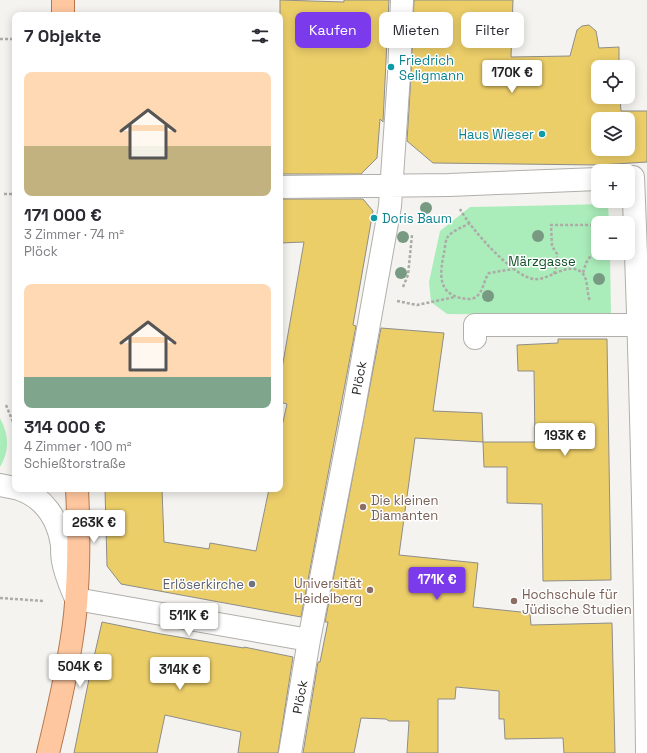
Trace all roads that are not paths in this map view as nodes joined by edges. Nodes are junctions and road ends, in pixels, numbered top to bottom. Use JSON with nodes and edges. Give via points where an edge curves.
{"nodes":[{"id":1,"x":63,"y":0,"type":"edge"},
{"id":2,"x":402,"y":0,"type":"edge"},
{"id":3,"x":63,"y":12,"type":"edge"},
{"id":4,"x":636,"y":177,"type":"edge"},
{"id":5,"x":591,"y":178,"type":"edge"},
{"id":6,"x":392,"y":186,"type":"junction"},
{"id":7,"x":283,"y":187,"type":"edge"},
{"id":8,"x":639,"y":325,"type":"junction"},
{"id":9,"x":475,"y":338,"type":"dead end"},
{"id":10,"x":0,"y":485,"type":"edge"},
{"id":11,"x":12,"y":487,"type":"edge"},
{"id":12,"x":26,"y":492,"type":"edge"},
{"id":13,"x":77,"y":492,"type":"edge"},
{"id":14,"x":76,"y":600,"type":"junction"},
{"id":15,"x":309,"y":640,"type":"junction"},
{"id":16,"x":48,"y":753,"type":"edge"},
{"id":17,"x":290,"y":753,"type":"edge"},
{"id":18,"x":647,"y":753,"type":"edge"}],
"edges":[{"from":1,"to":3,"type":"main road"},
{"from":2,"to":6,"type":"street","name":"Plöck"},
{"from":4,"to":8,"type":"street"},
{"from":5,"to":6,"type":"street"},
{"from":6,"to":7,"type":"street"},
{"from":6,"to":15,"type":"street","name":"Plöck","via":[[354,405]]},
{"from":8,"to":9,"type":"street","via":[[475,325]]},
{"from":8,"to":18,"type":"street"},
{"from":10,"to":11,"type":"street"},
{"from":12,"to":14,"type":"street","via":[[41,501],[56,522],[63,562]]},
{"from":13,"to":14,"type":"main road"},
{"from":14,"to":15,"type":"street"},
{"from":14,"to":16,"type":"main road","via":[[68,663]]},
{"from":15,"to":17,"type":"street","name":"Plöck"}]}
